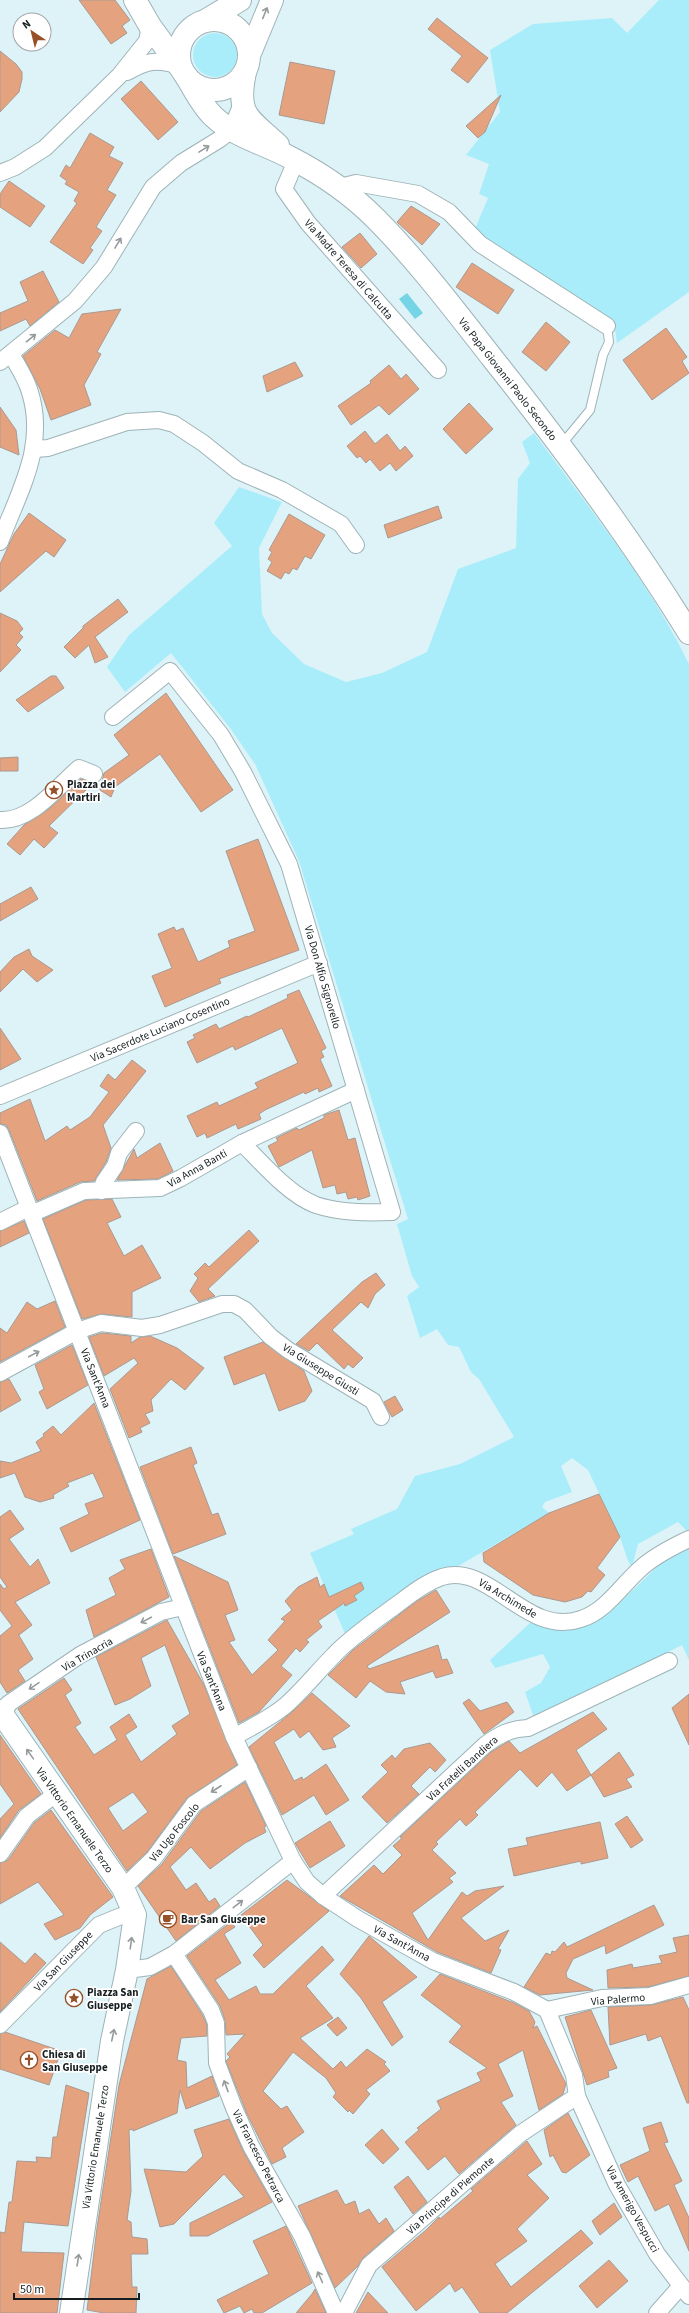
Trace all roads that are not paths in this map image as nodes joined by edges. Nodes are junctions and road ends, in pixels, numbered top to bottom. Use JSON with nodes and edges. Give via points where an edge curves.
{"nodes":[{"id":1,"x":135,"y":0,"type":"edge"},
{"id":2,"x":240,"y":0,"type":"edge"},
{"id":3,"x":272,"y":0,"type":"edge"},
{"id":4,"x":199,"y":24,"type":"junction"},
{"id":5,"x":150,"y":26,"type":"junction"},
{"id":6,"x":247,"y":63,"type":"junction"},
{"id":7,"x":182,"y":71,"type":"junction"},
{"id":8,"x":119,"y":76,"type":"junction"},
{"id":9,"x":241,"y":106,"type":"junction"},
{"id":10,"x":231,"y":130,"type":"junction"},
{"id":11,"x":294,"y":159,"type":"junction"},
{"id":12,"x":0,"y":173,"type":"edge"},
{"id":13,"x":340,"y":187,"type":"junction"},
{"id":14,"x":607,"y":326,"type":"joint"},
{"id":15,"x":6,"y":358,"type":"edge"},
{"id":16,"x":438,"y":370,"type":"dead end"},
{"id":17,"x":561,"y":445,"type":"junction"},
{"id":18,"x":35,"y":449,"type":"junction"},
{"id":19,"x":0,"y":542,"type":"edge"},
{"id":20,"x":356,"y":545,"type":"dead end"},
{"id":21,"x":689,"y":633,"type":"edge"},
{"id":22,"x":113,"y":717,"type":"dead end"},
{"id":23,"x":94,"y":774,"type":"dead end"},
{"id":24,"x":0,"y":820,"type":"edge"},
{"id":25,"x":319,"y":963,"type":"junction"},
{"id":26,"x":356,"y":1090,"type":"junction"},
{"id":27,"x":0,"y":1096,"type":"edge"},
{"id":28,"x":136,"y":1131,"type":"dead end"},
{"id":29,"x":0,"y":1133,"type":"edge"},
{"id":30,"x":242,"y":1143,"type":"junction"},
{"id":31,"x":6,"y":1172,"type":"edge"},
{"id":32,"x":107,"y":1192,"type":"junction"},
{"id":33,"x":30,"y":1211,"type":"junction"},
{"id":34,"x":0,"y":1222,"type":"edge"},
{"id":35,"x":77,"y":1331,"type":"junction"},
{"id":36,"x":0,"y":1373,"type":"edge"},
{"id":37,"x":381,"y":1417,"type":"dead end"},
{"id":38,"x":689,"y":1539,"type":"edge"},
{"id":39,"x":183,"y":1607,"type":"junction"},
{"id":40,"x":669,"y":1661,"type":"dead end"},
{"id":41,"x":1,"y":1717,"type":"edge"},
{"id":42,"x":234,"y":1737,"type":"junction"},
{"id":43,"x":249,"y":1768,"type":"junction"},
{"id":44,"x":57,"y":1794,"type":"junction"},
{"id":45,"x":0,"y":1854,"type":"edge"},
{"id":46,"x":293,"y":1862,"type":"junction"},
{"id":47,"x":123,"y":1888,"type":"junction"},
{"id":48,"x":323,"y":1896,"type":"junction"},
{"id":49,"x":135,"y":1915,"type":"junction"},
{"id":50,"x":174,"y":1954,"type":"junction"},
{"id":51,"x":127,"y":1970,"type":"junction"},
{"id":52,"x":689,"y":1986,"type":"edge"},
{"id":53,"x":547,"y":2010,"type":"junction"},
{"id":54,"x":0,"y":2025,"type":"edge"},
{"id":55,"x":577,"y":2096,"type":"junction"},
{"id":56,"x":685,"y":2291,"type":"edge"},
{"id":57,"x":71,"y":2313,"type":"edge"},
{"id":58,"x":336,"y":2313,"type":"edge"},
{"id":59,"x":344,"y":2313,"type":"edge"},
{"id":60,"x":657,"y":2313,"type":"edge"}],
"edges":[{"from":1,"to":4,"type":"main road","via":[[158,20],[170,26]]},
{"from":1,"to":5,"type":"main road"},
{"from":2,"to":4,"type":"main road"},
{"from":6,"to":3,"type":"main road","one_way":true},
{"from":4,"to":6,"type":"main road","via":[[218,20],[230,23],[244,36]]},
{"from":4,"to":7,"type":"main road","via":[[184,36],[179,60]]},
{"from":5,"to":7,"type":"main road"},
{"from":5,"to":8,"type":"street","via":[[147,41]]},
{"from":6,"to":7,"type":"main road","via":[[236,83],[223,89],[209,90],[196,85]]},
{"from":6,"to":9,"type":"main road","via":[[241,90]]},
{"from":7,"to":8,"type":"street","via":[[160,60],[142,63]]},
{"from":7,"to":10,"type":"main road","via":[[214,117]]},
{"from":8,"to":12,"type":"street","via":[[46,148]]},
{"from":9,"to":10,"type":"street"},
{"from":9,"to":11,"type":"main road","via":[[250,119]]},
{"from":10,"to":11,"type":"main road"},
{"from":15,"to":10,"type":"street","one_way":true,"via":[[58,316],[90,284],[104,267],[153,187],[181,163]]},
{"from":11,"to":13,"type":"main road","name":"Via Papa Giovanni Paolo Secondo"},
{"from":11,"to":16,"type":"street","name":"Via Madre Teresa di Calcutta","via":[[284,189],[308,223]]},
{"from":13,"to":14,"type":"street","via":[[356,183],[418,194],[448,212],[480,244]]},
{"from":13,"to":17,"type":"main road","name":"Via Papa Giovanni Paolo Secondo","via":[[389,233]]},
{"from":14,"to":17,"type":"lane","via":[[609,342],[603,355],[590,410]]},
{"from":15,"to":18,"type":"street","via":[[30,389]]},
{"from":17,"to":21,"type":"main road","name":"Via Papa Giovanni Paolo Secondo","via":[[648,567]]},
{"from":18,"to":19,"type":"street"},
{"from":18,"to":20,"type":"street","via":[[48,448],[127,422],[159,420],[174,424],[238,471],[282,490],[341,524]]},
{"from":22,"to":25,"type":"street","name":"Via Don Alfio Signorello","via":[[170,671],[221,734],[243,772],[289,864]]},
{"from":23,"to":24,"type":"street","via":[[78,768],[32,810],[12,819]]},
{"from":25,"to":26,"type":"street","name":"Via Don Alfio Signorello"},
{"from":25,"to":27,"type":"street","name":"Via Sacerdote Luciano Cosentino"},
{"from":26,"to":30,"type":"street","name":"Via Anna Banti"},
{"from":26,"to":30,"type":"street","name":"Via Don Alfio Signorello","via":[[392,1212],[360,1213],[315,1205],[276,1178]]},
{"from":28,"to":32,"type":"street","via":[[119,1152],[116,1166],[104,1182]]},
{"from":29,"to":31,"type":"street","name":"Via Sant'Anna"},
{"from":30,"to":32,"type":"street","name":"Via Anna Banti","via":[[160,1188]]},
{"from":31,"to":33,"type":"street","name":"Via Sant'Anna"},
{"from":32,"to":33,"type":"street","name":"Via Anna Banti","via":[[84,1191]]},
{"from":33,"to":34,"type":"street","name":"Via Anna Banti"},
{"from":33,"to":35,"type":"street","name":"Via Sant'Anna"},
{"from":36,"to":35,"type":"street","name":"Via Giuseppe Giusti","one_way":true},
{"from":35,"to":37,"type":"street","name":"Via Giuseppe Giusti","via":[[101,1323],[142,1328],[160,1325],[222,1304],[234,1304],[245,1310],[271,1337],[288,1350],[373,1401]]},
{"from":35,"to":39,"type":"street","name":"Via Sant'Anna"},
{"from":38,"to":42,"type":"street","name":"Via Archimede","via":[[655,1557],[598,1612],[581,1620],[551,1621],[532,1615],[474,1578],[443,1577],[430,1582],[356,1635],[285,1705]]},
{"from":39,"to":41,"type":"street","name":"Via Trinacria","one_way":true,"via":[[161,1612],[80,1655],[8,1704]]},
{"from":39,"to":42,"type":"street","name":"Via Sant'Anna"},
{"from":40,"to":48,"type":"street","name":"Via Fratelli Bandiera","via":[[528,1728],[514,1728],[502,1732]]},
{"from":44,"to":41,"type":"main road","name":"Via Vittorio Emanuele Terzo","one_way":true},
{"from":42,"to":43,"type":"street","name":"Via Sant'Anna"},
{"from":43,"to":46,"type":"street","name":"Via Sant'Anna"},
{"from":43,"to":47,"type":"street","name":"Via Ugo Foscolo","one_way":true,"via":[[194,1804],[154,1858]]},
{"from":44,"to":45,"type":"street","via":[[27,1816]]},
{"from":44,"to":47,"type":"main road","name":"Via Vittorio Emanuele Terzo"},
{"from":46,"to":48,"type":"street","name":"Via Sant'Anna","via":[[307,1882]]},
{"from":50,"to":46,"type":"street","one_way":true},
{"from":47,"to":49,"type":"main road","name":"Via Vittorio Emanuele Terzo"},
{"from":48,"to":53,"type":"street","name":"Via Sant'Anna","via":[[433,1961],[514,1992]]},
{"from":51,"to":49,"type":"main road","name":"Via Vittorio Emanuele Terzo","one_way":true},
{"from":49,"to":54,"type":"street","name":"Via San Giuseppe","via":[[121,1916],[99,1924]]},
{"from":50,"to":51,"type":"street","via":[[150,1967]]},
{"from":58,"to":50,"type":"street","name":"Via Francesco Petrarca","one_way":true,"via":[[302,2236],[234,2108],[218,2063],[216,2022],[211,2010]]},
{"from":57,"to":51,"type":"main road","name":"Via Vittorio Emanuele Terzo","one_way":true,"via":[[112,2041]]},
{"from":52,"to":53,"type":"street","name":"Via Palermo","via":[[650,1996],[602,1998]]},
{"from":53,"to":55,"type":"street","via":[[574,2075]]},
{"from":55,"to":56,"type":"street","name":"Via Amerigo Vespucci","via":[[617,2185],[657,2254]]},
{"from":55,"to":59,"type":"street","name":"Via Principe di Piemonte","via":[[520,2134],[369,2265]]},
{"from":56,"to":60,"type":"street"}]}
